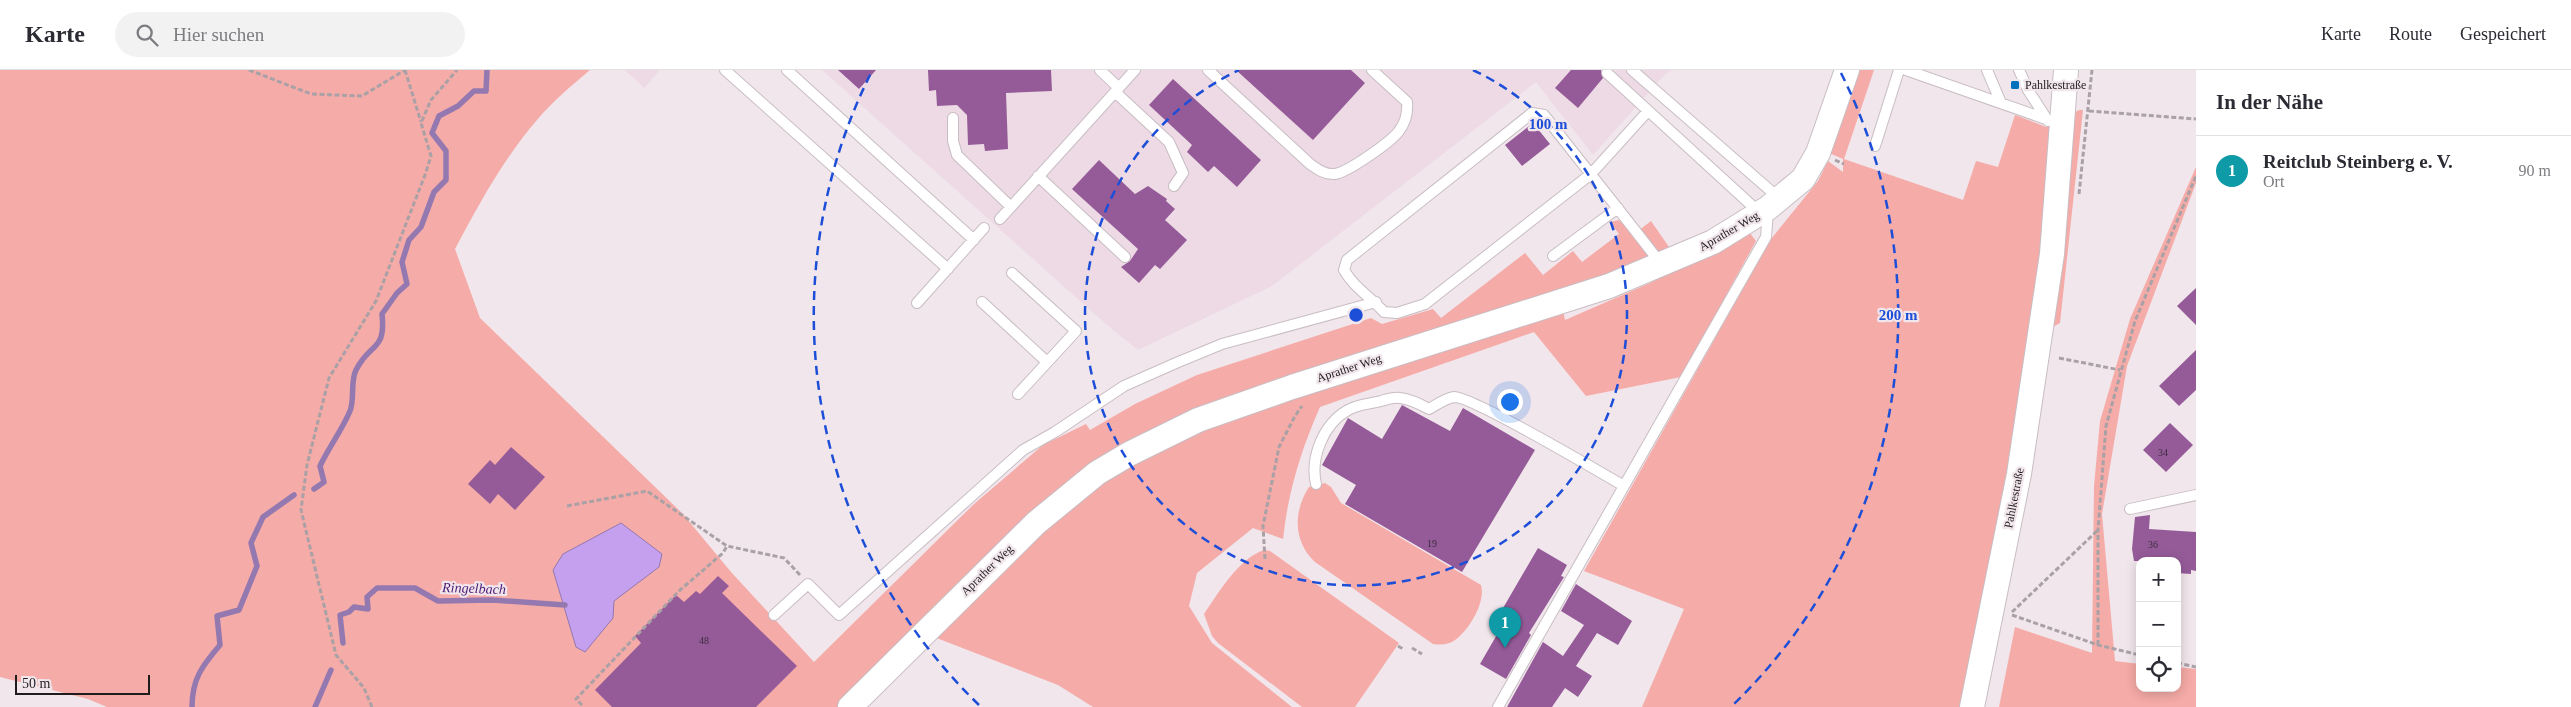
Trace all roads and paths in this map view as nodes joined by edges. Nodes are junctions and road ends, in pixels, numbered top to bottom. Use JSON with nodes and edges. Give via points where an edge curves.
{"nodes":[{"id":1,"x":249,"y":70,"type":"edge"},
{"id":2,"x":405,"y":70,"type":"edge"},
{"id":3,"x":457,"y":70,"type":"edge"},
{"id":4,"x":726,"y":70,"type":"edge"},
{"id":5,"x":787,"y":70,"type":"edge"},
{"id":6,"x":1100,"y":70,"type":"edge"},
{"id":7,"x":1135,"y":70,"type":"edge"},
{"id":8,"x":1208,"y":70,"type":"edge"},
{"id":9,"x":1372,"y":70,"type":"edge"},
{"id":10,"x":1847,"y":70,"type":"edge"},
{"id":11,"x":1899,"y":70,"type":"edge"},
{"id":12,"x":1906,"y":70,"type":"edge"},
{"id":13,"x":1987,"y":70,"type":"edge"},
{"id":14,"x":2019,"y":70,"type":"edge"},
{"id":15,"x":2066,"y":70,"type":"edge"},
{"id":16,"x":2092,"y":70,"type":"edge"},
{"id":17,"x":1633,"y":71,"type":"edge"},
{"id":18,"x":1607,"y":73,"type":"dead end"},
{"id":19,"x":1623,"y":88,"type":"junction"},
{"id":20,"x":1117,"y":90,"type":"junction"},
{"id":21,"x":2001,"y":103,"type":"junction"},
{"id":22,"x":1648,"y":111,"type":"junction"},
{"id":23,"x":953,"y":118,"type":"dead end"},
{"id":24,"x":2046,"y":119,"type":"junction"},
{"id":25,"x":2196,"y":119,"type":"edge"},
{"id":26,"x":421,"y":123,"type":"junction"},
{"id":27,"x":2060,"y":139,"type":"junction"},
{"id":28,"x":1875,"y":146,"type":"dead end"},
{"id":29,"x":1591,"y":174,"type":"junction"},
{"id":30,"x":1038,"y":176,"type":"junction"},
{"id":31,"x":2196,"y":176,"type":"edge"},
{"id":32,"x":1174,"y":186,"type":"dead end"},
{"id":33,"x":1011,"y":206,"type":"junction"},
{"id":34,"x":1769,"y":207,"type":"junction"},
{"id":35,"x":1618,"y":208,"type":"junction"},
{"id":36,"x":1000,"y":219,"type":"dead end"},
{"id":37,"x":984,"y":228,"type":"dead end"},
{"id":38,"x":974,"y":240,"type":"junction"},
{"id":39,"x":1125,"y":256,"type":"dead end"},
{"id":40,"x":1553,"y":256,"type":"dead end"},
{"id":41,"x":1662,"y":265,"type":"junction"},
{"id":42,"x":948,"y":268,"type":"junction"},
{"id":43,"x":1012,"y":273,"type":"dead end"},
{"id":44,"x":982,"y":302,"type":"dead end"},
{"id":45,"x":1376,"y":302,"type":"junction"},
{"id":46,"x":917,"y":303,"type":"dead end"},
{"id":47,"x":2059,"y":358,"type":"dead end"},
{"id":48,"x":1047,"y":362,"type":"junction"},
{"id":49,"x":2120,"y":370,"type":"junction"},
{"id":50,"x":1018,"y":394,"type":"dead end"},
{"id":51,"x":1306,"y":402,"type":"dead end"},
{"id":52,"x":1316,"y":484,"type":"dead end"},
{"id":53,"x":1624,"y":486,"type":"junction"},
{"id":54,"x":2196,"y":495,"type":"edge"},
{"id":55,"x":567,"y":506,"type":"dead end"},
{"id":56,"x":2130,"y":509,"type":"dead end"},
{"id":57,"x":2098,"y":530,"type":"junction"},
{"id":58,"x":726,"y":546,"type":"junction"},
{"id":59,"x":1265,"y":559,"type":"dead end"},
{"id":60,"x":808,"y":584,"type":"junction"},
{"id":61,"x":774,"y":615,"type":"dead end"},
{"id":62,"x":2098,"y":645,"type":"junction"},
{"id":63,"x":1398,"y":646,"type":"dead end"},
{"id":64,"x":1412,"y":648,"type":"dead end"},
{"id":65,"x":1403,"y":649,"type":"dead end"},
{"id":66,"x":1422,"y":654,"type":"dead end"},
{"id":67,"x":2136,"y":654,"type":"edge"},
{"id":68,"x":2181,"y":664,"type":"edge"},
{"id":69,"x":2196,"y":667,"type":"edge"},
{"id":70,"x":582,"y":706,"type":"dead end"},
{"id":71,"x":372,"y":707,"type":"edge"},
{"id":72,"x":850,"y":707,"type":"edge"},
{"id":73,"x":1498,"y":707,"type":"edge"},
{"id":74,"x":1972,"y":707,"type":"edge"}],
"edges":[{"from":1,"to":2,"type":"path","via":[[311,94],[362,96]]},
{"from":2,"to":26,"type":"path"},
{"from":3,"to":26,"type":"path","via":[[431,100]]},
{"from":4,"to":42,"type":"lane"},
{"from":5,"to":38,"type":"lane"},
{"from":6,"to":20,"type":"lane"},
{"from":7,"to":20,"type":"lane"},
{"from":8,"to":9,"type":"lane","via":[[1310,164],[1322,172],[1334,174],[1392,139],[1408,114],[1407,102]]},
{"from":10,"to":34,"type":"street","name":"Aprather Weg","via":[[1818,153],[1803,179]]},
{"from":11,"to":28,"type":"lane"},
{"from":12,"to":21,"type":"lane"},
{"from":13,"to":21,"type":"lane"},
{"from":14,"to":24,"type":"lane"},
{"from":15,"to":27,"type":"street","name":"Pahlkestraße"},
{"from":16,"to":25,"type":"path","via":[[2089,111]]},
{"from":17,"to":19,"type":"lane"},
{"from":17,"to":34,"type":"lane"},
{"from":18,"to":19,"type":"lane"},
{"from":19,"to":22,"type":"lane"},
{"from":20,"to":30,"type":"lane"},
{"from":20,"to":32,"type":"lane","via":[[1169,142],[1183,173]]},
{"from":21,"to":24,"type":"lane"},
{"from":22,"to":29,"type":"lane"},
{"from":22,"to":34,"type":"lane"},
{"from":23,"to":33,"type":"lane","via":[[953,142],[957,154]]},
{"from":24,"to":27,"type":"lane"},
{"from":26,"to":71,"type":"path","via":[[431,156],[376,301],[329,378],[307,465],[301,510],[336,655],[364,688]]},
{"from":27,"to":74,"type":"street","name":"Pahlkestraße","via":[[2052,254],[2019,474]]},
{"from":29,"to":35,"type":"lane"},
{"from":29,"to":45,"type":"lane","via":[[1426,304],[1397,313],[1384,312]]},
{"from":29,"to":45,"type":"lane","via":[[1544,115],[1532,113],[1347,260],[1344,270],[1354,286]]},
{"from":30,"to":33,"type":"lane"},
{"from":30,"to":39,"type":"lane"},
{"from":31,"to":49,"type":"path","via":[[2135,321]]},
{"from":33,"to":36,"type":"lane"},
{"from":34,"to":41,"type":"street","name":"Aprather Weg","via":[[1713,242]]},
{"from":34,"to":53,"type":"lane","via":[[1766,237]]},
{"from":35,"to":40,"type":"lane"},
{"from":35,"to":41,"type":"lane"},
{"from":37,"to":38,"type":"lane"},
{"from":38,"to":42,"type":"lane"},
{"from":41,"to":72,"type":"street","name":"Aprather Weg","via":[[1609,286],[1198,420],[1130,454],[1097,473],[1036,523]]},
{"from":42,"to":46,"type":"lane"},
{"from":43,"to":48,"type":"lane","via":[[1076,331]]},
{"from":44,"to":48,"type":"lane"},
{"from":45,"to":60,"type":"lane","via":[[1222,344],[1124,386],[1023,450],[839,615]]},
{"from":47,"to":49,"type":"path"},
{"from":48,"to":50,"type":"lane"},
{"from":49,"to":57,"type":"path","via":[[2106,426]]},
{"from":51,"to":59,"type":"path","via":[[1294,416],[1279,446],[1263,526]]},
{"from":52,"to":53,"type":"lane","via":[[1316,453],[1329,427],[1348,410],[1397,398],[1429,408],[1454,397],[1494,414]]},
{"from":53,"to":73,"type":"lane"},
{"from":54,"to":56,"type":"lane"},
{"from":55,"to":58,"type":"path","via":[[647,491]]},
{"from":57,"to":62,"type":"path"},
{"from":57,"to":62,"type":"path","via":[[2010,614]]},
{"from":58,"to":60,"type":"path","via":[[784,558]]},
{"from":58,"to":70,"type":"path","via":[[723,553],[679,590],[576,699]]},
{"from":60,"to":61,"type":"lane"},
{"from":62,"to":67,"type":"path"},
{"from":63,"to":65,"type":"path"},
{"from":64,"to":66,"type":"path"},
{"from":68,"to":69,"type":"path"}]}
